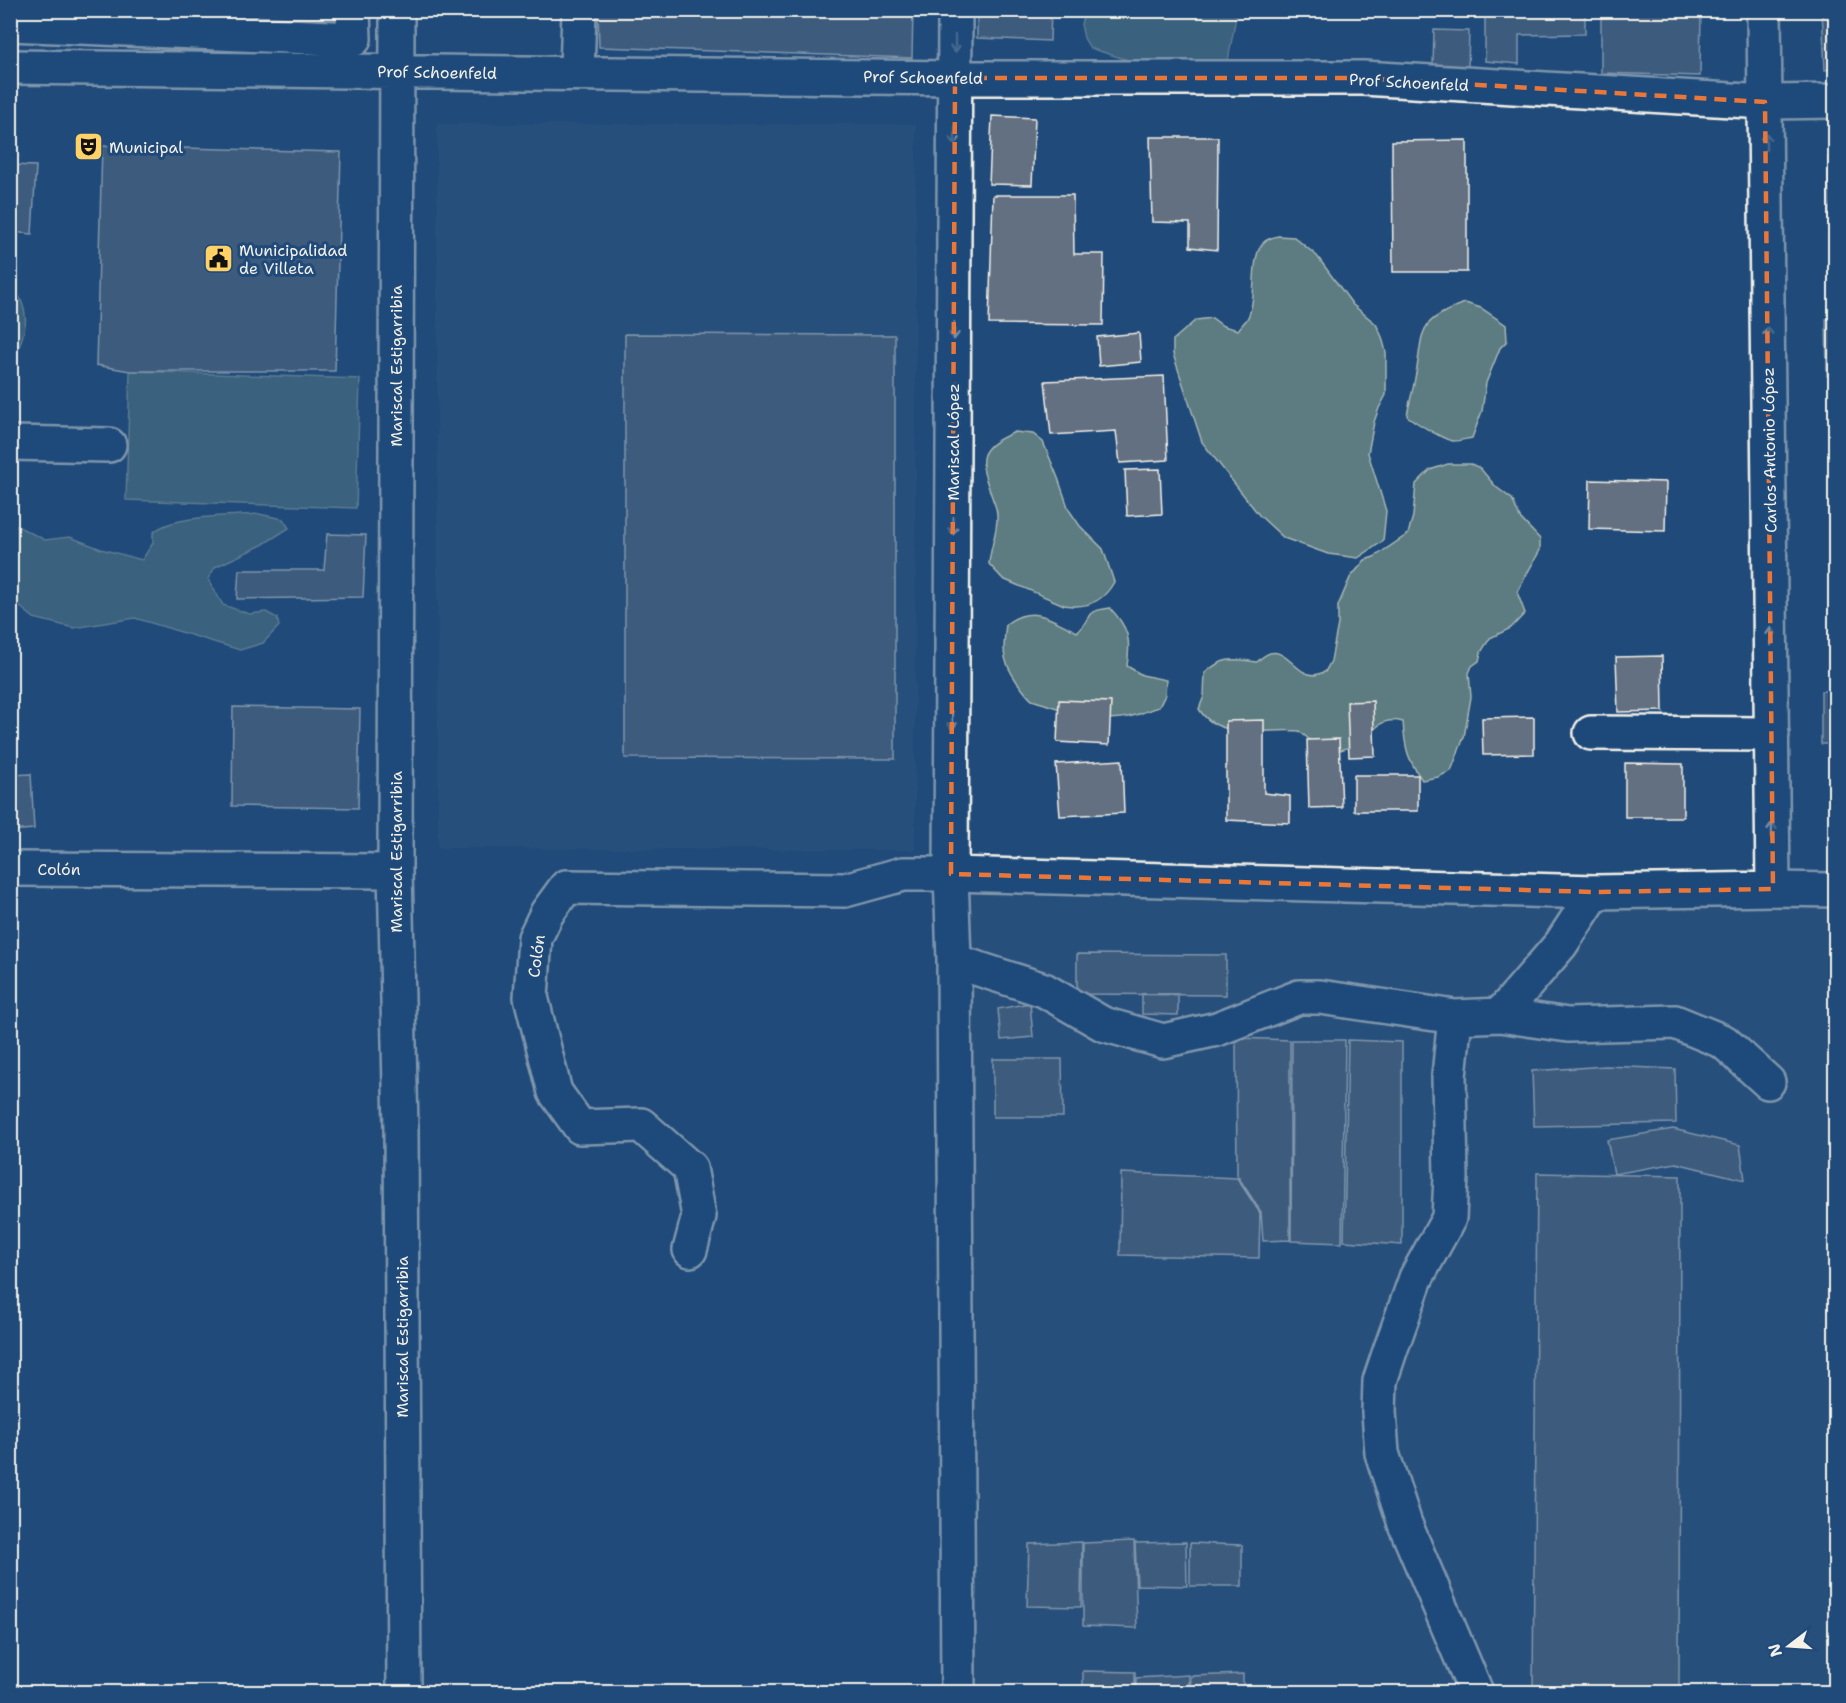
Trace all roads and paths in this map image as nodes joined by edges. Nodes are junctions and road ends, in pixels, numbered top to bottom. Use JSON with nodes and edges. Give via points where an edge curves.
{"nodes":[{"id":1,"x":353,"y":10,"type":"edge"},
{"id":2,"x":397,"y":10,"type":"edge"},
{"id":3,"x":579,"y":10,"type":"edge"},
{"id":4,"x":955,"y":10,"type":"edge"},
{"id":5,"x":1764,"y":10,"type":"edge"},
{"id":6,"x":10,"y":24,"type":"edge"},
{"id":7,"x":10,"y":67,"type":"edge"},
{"id":8,"x":397,"y":71,"type":"junction"},
{"id":9,"x":577,"y":73,"type":"junction"},
{"id":10,"x":955,"y":78,"type":"junction"},
{"id":11,"x":1836,"y":101,"type":"edge"},
{"id":12,"x":1765,"y":102,"type":"junction"},
{"id":13,"x":10,"y":443,"type":"edge"},
{"id":14,"x":109,"y":445,"type":"dead end"},
{"id":15,"x":1591,"y":733,"type":"dead end"},
{"id":16,"x":1772,"y":734,"type":"junction"},
{"id":17,"x":10,"y":869,"type":"edge"},
{"id":18,"x":395,"y":872,"type":"junction"},
{"id":19,"x":951,"y":874,"type":"junction"},
{"id":20,"x":1773,"y":889,"type":"junction"},
{"id":21,"x":1836,"y":890,"type":"edge"},
{"id":22,"x":1595,"y":892,"type":"junction"},
{"id":23,"x":954,"y":961,"type":"junction"},
{"id":24,"x":1500,"y":1015,"type":"junction"},
{"id":25,"x":1455,"y":1017,"type":"junction"},
{"id":26,"x":1768,"y":1082,"type":"dead end"},
{"id":27,"x":690,"y":1250,"type":"dead end"},
{"id":28,"x":404,"y":1692,"type":"edge"},
{"id":29,"x":958,"y":1692,"type":"edge"},
{"id":30,"x":1476,"y":1692,"type":"edge"}],
"edges":[{"from":1,"to":6,"type":"street","via":[[354,39]]},
{"from":2,"to":8,"type":"street","name":"Mariscal Estigarribia"},
{"from":3,"to":9,"type":"street"},
{"from":4,"to":10,"type":"street","name":"Mariscal López","one_way":true},
{"from":5,"to":12,"type":"street","name":"Carlos Antonio López"},
{"from":7,"to":8,"type":"street","name":"Prof Schoenfeld"},
{"from":8,"to":9,"type":"street","name":"Prof Schoenfeld"},
{"from":8,"to":18,"type":"street","name":"Mariscal Estigarribia"},
{"from":9,"to":10,"type":"street","name":"Prof Schoenfeld"},
{"from":10,"to":12,"type":"street","name":"Prof Schoenfeld","via":[[1363,78]]},
{"from":10,"to":19,"type":"street","name":"Mariscal López","one_way":true},
{"from":11,"to":12,"type":"street","name":"Prof Schoenfeld"},
{"from":16,"to":12,"type":"street","name":"Carlos Antonio López","one_way":true},
{"from":13,"to":14,"type":"street"},
{"from":15,"to":16,"type":"street"},
{"from":20,"to":16,"type":"street","name":"Carlos Antonio López","one_way":true},
{"from":17,"to":18,"type":"street","name":"Colón"},
{"from":18,"to":28,"type":"street","name":"Mariscal Estigarribia","via":[[401,1141]]},
{"from":19,"to":22,"type":"street"},
{"from":19,"to":23,"type":"street","name":"Mariscal López"},
{"from":19,"to":27,"type":"street","name":"Colón","via":[[903,874],[845,890],[566,888],[547,912],[535,938],[531,997],[555,1092],[580,1127],[641,1125],[690,1168],[699,1216]]},
{"from":20,"to":21,"type":"street"},
{"from":20,"to":22,"type":"street"},
{"from":22,"to":24,"type":"street","via":[[1561,944]]},
{"from":23,"to":25,"type":"street","via":[[1044,990],[1102,1024],[1163,1041],[1217,1029],[1299,997]]},
{"from":23,"to":29,"type":"street","name":"Mariscal López"},
{"from":24,"to":25,"type":"street"},
{"from":24,"to":26,"type":"street","via":[[1568,1025],[1676,1022],[1724,1042]]},
{"from":25,"to":30,"type":"street","via":[[1449,1076],[1449,1218],[1416,1278],[1380,1381],[1379,1412],[1382,1454],[1405,1524]]}]}
